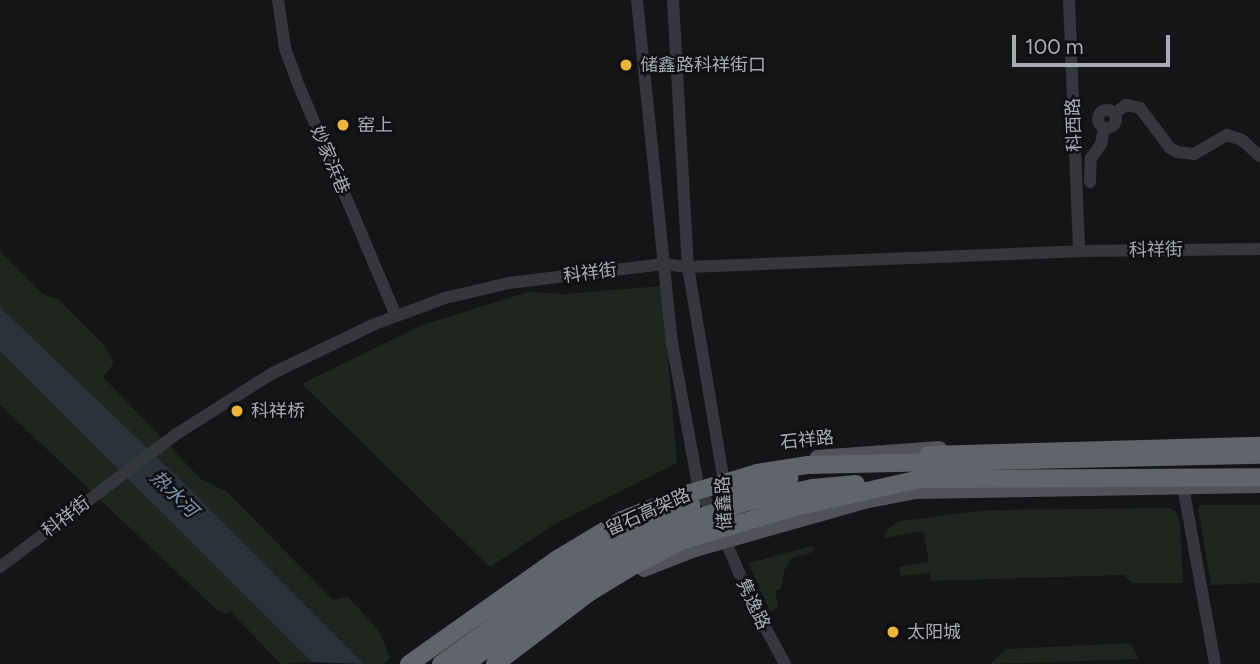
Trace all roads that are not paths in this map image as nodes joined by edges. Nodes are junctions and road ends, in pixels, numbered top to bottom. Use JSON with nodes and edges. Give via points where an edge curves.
{"nodes":[{"id":1,"x":278,"y":0,"type":"edge"},
{"id":2,"x":636,"y":0,"type":"edge"},
{"id":3,"x":673,"y":0,"type":"edge"},
{"id":4,"x":1069,"y":0,"type":"edge"},
{"id":5,"x":1260,"y":156,"type":"edge"},
{"id":6,"x":1090,"y":182,"type":"dead end"},
{"id":7,"x":1260,"y":249,"type":"edge"},
{"id":8,"x":1079,"y":250,"type":"junction"},
{"id":9,"x":664,"y":264,"type":"junction"},
{"id":10,"x":688,"y":267,"type":"junction"},
{"id":11,"x":396,"y":316,"type":"junction"},
{"id":12,"x":1260,"y":444,"type":"edge"},
{"id":13,"x":1260,"y":456,"type":"edge"},
{"id":14,"x":808,"y":465,"type":"junction"},
{"id":15,"x":883,"y":466,"type":"junction"},
{"id":16,"x":723,"y":475,"type":"junction"},
{"id":17,"x":1260,"y":477,"type":"edge"},
{"id":18,"x":920,"y":479,"type":"junction"},
{"id":19,"x":698,"y":484,"type":"junction"},
{"id":20,"x":1182,"y":486,"type":"junction"},
{"id":21,"x":1260,"y":486,"type":"edge"},
{"id":22,"x":725,"y":541,"type":"junction"},
{"id":23,"x":0,"y":567,"type":"edge"},
{"id":24,"x":409,"y":664,"type":"edge"},
{"id":25,"x":415,"y":664,"type":"edge"},
{"id":26,"x":441,"y":664,"type":"edge"},
{"id":27,"x":466,"y":664,"type":"edge"},
{"id":28,"x":493,"y":664,"type":"edge"},
{"id":29,"x":785,"y":664,"type":"edge"},
{"id":30,"x":1215,"y":664,"type":"edge"}],
"edges":[{"from":1,"to":11,"type":"street","name":"妙家浜巷","via":[[285,48],[296,79]]},
{"from":2,"to":9,"type":"street","name":"储鑫路"},
{"from":3,"to":10,"type":"street","name":"储鑫路"},
{"from":4,"to":8,"type":"street","name":"科西路"},
{"from":5,"to":6,"type":"street","via":[[1242,140],[1227,135],[1194,154],[1178,152],[1140,108],[1126,105],[1115,113],[1109,109],[1100,113],[1098,123],[1104,128],[1101,144],[1091,158]]},
{"from":7,"to":8,"type":"street","name":"科祥街"},
{"from":8,"to":10,"type":"street","name":"科祥街"},
{"from":9,"to":10,"type":"street","name":"科祥街"},
{"from":9,"to":11,"type":"street","name":"科祥街","via":[[509,283]]},
{"from":9,"to":19,"type":"street","name":"储鑫路","via":[[672,343]]},
{"from":10,"to":16,"type":"street","name":"储鑫路"},
{"from":11,"to":23,"type":"street","name":"科祥街","via":[[273,373],[178,433]]},
{"from":12,"to":14,"type":"highway","bridge":true,"via":[[959,452]]},
{"from":12,"to":16,"type":"main road","name":"石祥路","via":[[921,448],[758,464]]},
{"from":13,"to":15,"type":"highway","name":"留石高架路","bridge":true},
{"from":14,"to":15,"type":"highway","name":"留石高架路","bridge":true},
{"from":14,"to":24,"type":"highway","name":"留石高架路","bridge":true,"via":[[757,473],[622,520],[556,560]]},
{"from":15,"to":26,"type":"highway","name":"留石高架路","bridge":true,"via":[[801,475],[682,508],[579,564]]},
{"from":16,"to":19,"type":"main road","name":"石祥路"},
{"from":16,"to":22,"type":"street","name":"储鑫路"},
{"from":17,"to":18,"type":"highway","name":"留石高架路","bridge":true},
{"from":18,"to":27,"type":"highway","name":"留石高架路","bridge":true,"via":[[813,488],[688,521],[562,591]]},
{"from":18,"to":28,"type":"highway","name":"留石高架路","bridge":true,"via":[[683,540],[590,592]]},
{"from":19,"to":22,"type":"street","name":"储鑫路"},
{"from":19,"to":25,"type":"main road","name":"石祥路","via":[[624,513],[555,554]]},
{"from":20,"to":21,"type":"main road"},
{"from":20,"to":22,"type":"main road","via":[[915,492]]},
{"from":20,"to":30,"type":"street"},
{"from":22,"to":28,"type":"main road","via":[[658,563],[532,633]]},
{"from":22,"to":29,"type":"street","name":"隽逸路"}]}
